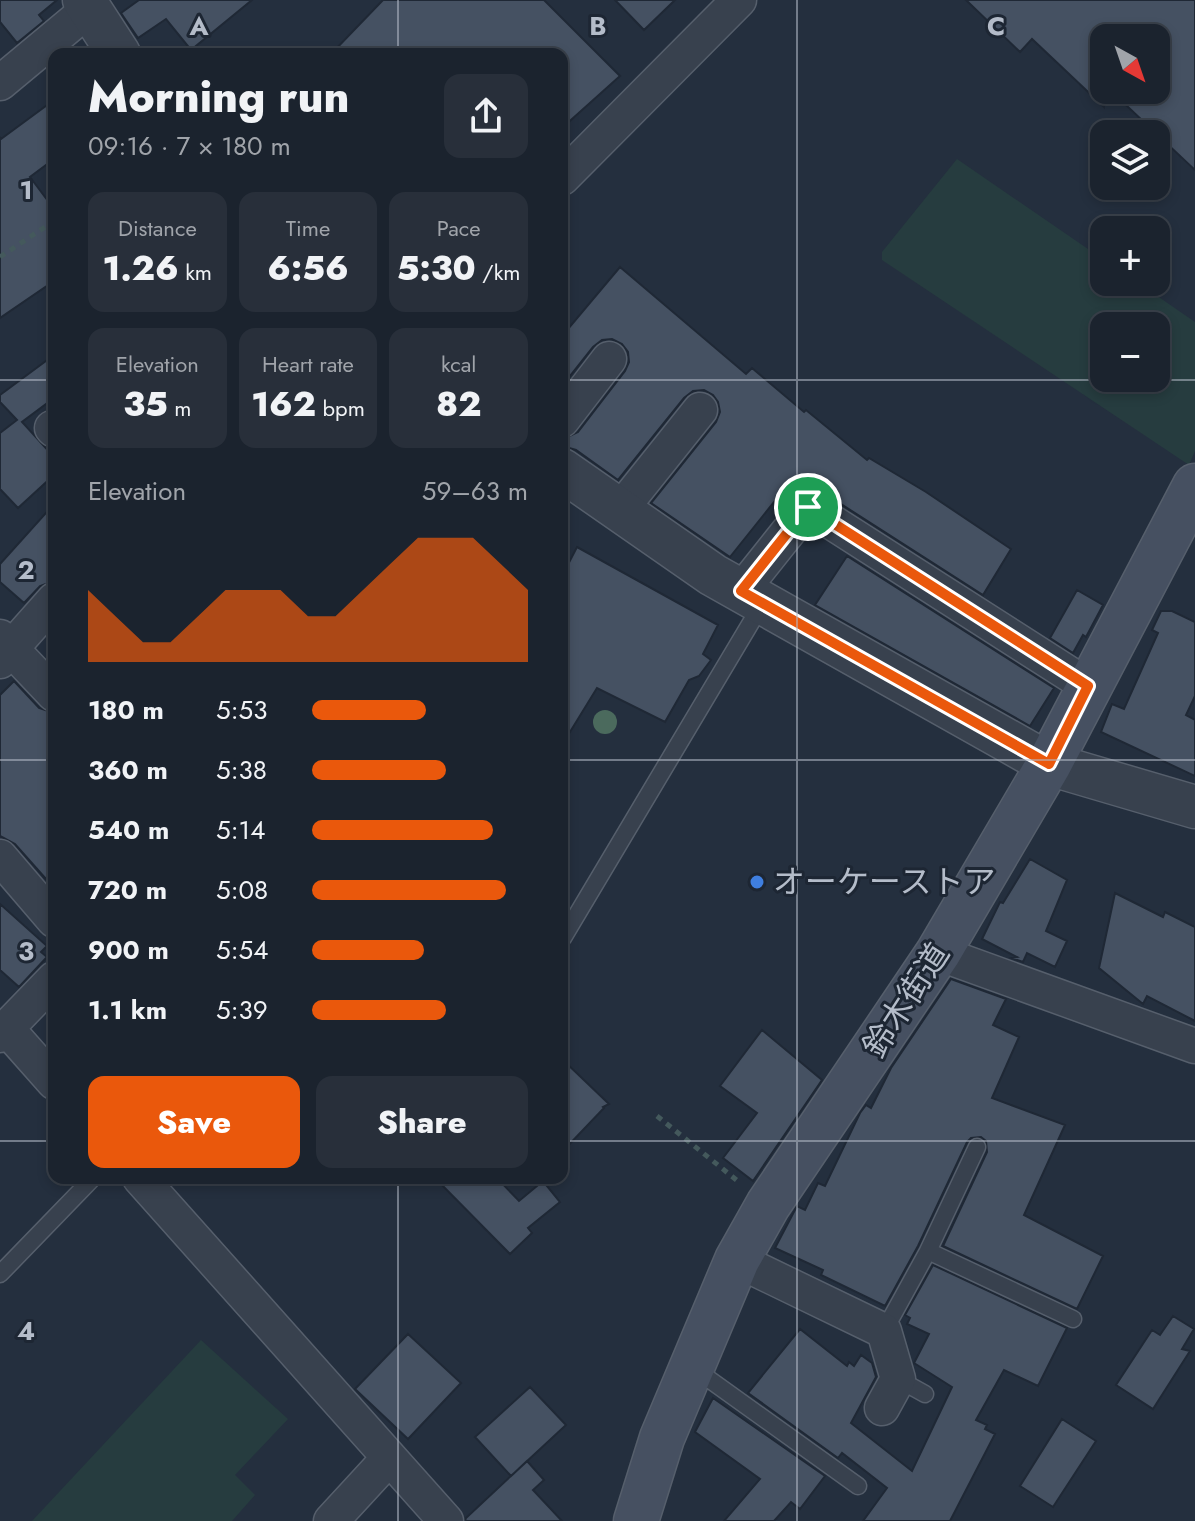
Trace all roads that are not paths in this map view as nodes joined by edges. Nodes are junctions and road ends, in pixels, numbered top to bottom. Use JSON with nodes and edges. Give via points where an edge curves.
{"nodes":[{"id":1,"x":739,"y":0,"type":"edge"},
{"id":2,"x":87,"y":4,"type":"edge"},
{"id":3,"x":115,"y":48,"type":"edge"},
{"id":4,"x":0,"y":83,"type":"edge"},
{"id":5,"x":568,"y":172,"type":"edge"},
{"id":6,"x":609,"y":359,"type":"dead end"},
{"id":7,"x":700,"y":410,"type":"dead end"},
{"id":8,"x":568,"y":412,"type":"edge"},
{"id":9,"x":568,"y":474,"type":"edge"},
{"id":10,"x":1193,"y":497,"type":"edge"},
{"id":11,"x":620,"y":510,"type":"junction"},
{"id":12,"x":752,"y":597,"type":"junction"},
{"id":13,"x":48,"y":606,"type":"edge"},
{"id":14,"x":4,"y":649,"type":"edge"},
{"id":15,"x":1088,"y":686,"type":"junction"},
{"id":16,"x":48,"y":689,"type":"edge"},
{"id":17,"x":1049,"y":764,"type":"junction"},
{"id":18,"x":1195,"y":807,"type":"edge"},
{"id":19,"x":5,"y":873,"type":"edge"},
{"id":20,"x":48,"y":914,"type":"edge"},
{"id":21,"x":568,"y":929,"type":"edge"},
{"id":22,"x":938,"y":953,"type":"junction"},
{"id":23,"x":48,"y":985,"type":"edge"},
{"id":24,"x":4,"y":1032,"type":"edge"},
{"id":25,"x":1195,"y":1046,"type":"edge"},
{"id":26,"x":48,"y":1076,"type":"edge"},
{"id":27,"x":977,"y":1147,"type":"dead end"},
{"id":28,"x":87,"y":1184,"type":"edge"},
{"id":29,"x":145,"y":1184,"type":"edge"},
{"id":30,"x":928,"y":1251,"type":"junction"},
{"id":31,"x":737,"y":1260,"type":"junction"},
{"id":32,"x":0,"y":1274,"type":"edge"},
{"id":33,"x":1073,"y":1319,"type":"dead end"},
{"id":34,"x":884,"y":1331,"type":"junction"},
{"id":35,"x":691,"y":1366,"type":"junction"},
{"id":36,"x":902,"y":1394,"type":"dead end"},
{"id":37,"x":389,"y":1458,"type":"junction"},
{"id":38,"x":858,"y":1486,"type":"dead end"},
{"id":39,"x":331,"y":1521,"type":"edge"},
{"id":40,"x":446,"y":1521,"type":"edge"},
{"id":41,"x":636,"y":1521,"type":"edge"}],
"edges":[{"from":1,"to":5,"type":"street"},
{"from":2,"to":3,"type":"street"},
{"from":2,"to":4,"type":"street"},
{"from":6,"to":8,"type":"street"},
{"from":7,"to":11,"type":"street"},
{"from":9,"to":11,"type":"street"},
{"from":10,"to":15,"type":"main road","name":"鈴木街道","via":[[1173,552]]},
{"from":11,"to":12,"type":"street"},
{"from":12,"to":15,"type":"street","via":[[808,507]]},
{"from":12,"to":17,"type":"street"},
{"from":12,"to":21,"type":"lane"},
{"from":13,"to":14,"type":"street"},
{"from":14,"to":16,"type":"street"},
{"from":15,"to":17,"type":"main road","name":"鈴木街道"},
{"from":17,"to":18,"type":"street"},
{"from":17,"to":22,"type":"main road","name":"鈴木街道","via":[[1032,813]]},
{"from":19,"to":20,"type":"street"},
{"from":22,"to":25,"type":"street","via":[[1084,1014]]},
{"from":22,"to":31,"type":"main road","name":"鈴木街道","via":[[768,1205]]},
{"from":23,"to":24,"type":"street"},
{"from":24,"to":26,"type":"street"},
{"from":27,"to":30,"type":"lane"},
{"from":28,"to":32,"type":"lane"},
{"from":29,"to":37,"type":"street"},
{"from":30,"to":33,"type":"lane"},
{"from":30,"to":34,"type":"lane"},
{"from":31,"to":34,"type":"street"},
{"from":31,"to":35,"type":"main road","name":"鈴木街道"},
{"from":34,"to":36,"type":"street"},
{"from":35,"to":38,"type":"lane"},
{"from":35,"to":41,"type":"main road","name":"鈴木街道"},
{"from":37,"to":39,"type":"street"},
{"from":37,"to":40,"type":"street"}]}
